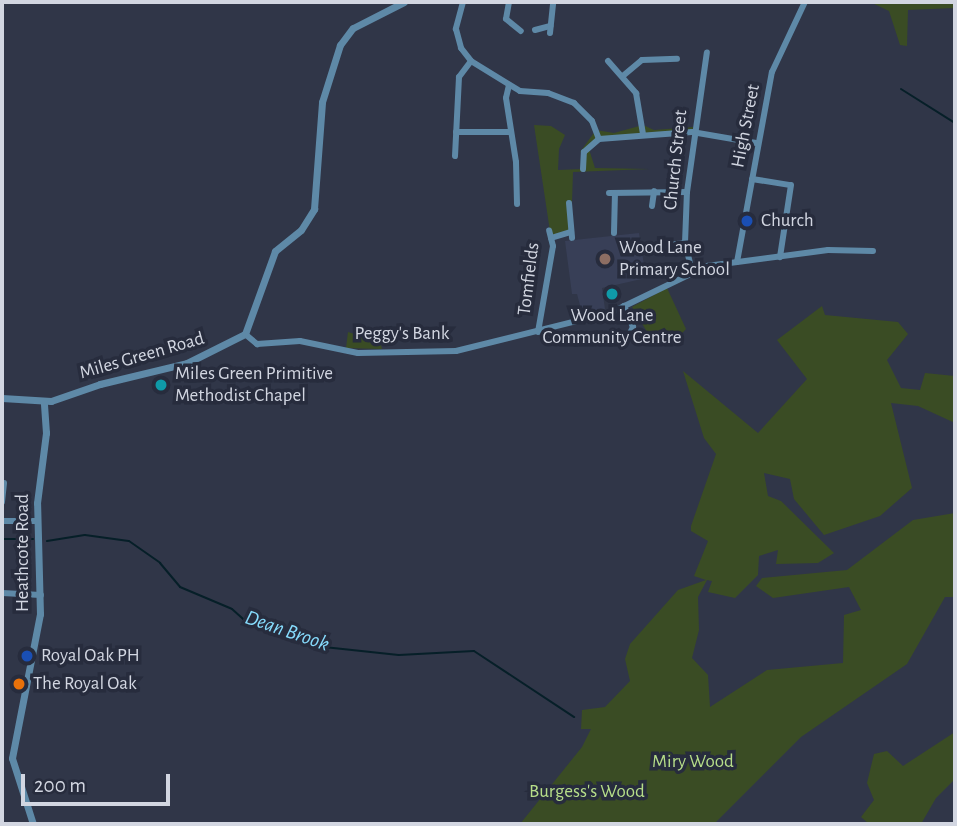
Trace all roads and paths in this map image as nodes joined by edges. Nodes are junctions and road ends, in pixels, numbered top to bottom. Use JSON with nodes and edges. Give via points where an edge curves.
{"nodes":[{"id":1,"x":404,"y":2,"type":"edge"},
{"id":2,"x":463,"y":2,"type":"edge"},
{"id":3,"x":509,"y":2,"type":"edge"},
{"id":4,"x":556,"y":2,"type":"edge"},
{"id":5,"x":805,"y":2,"type":"edge"},
{"id":6,"x":536,"y":30,"type":"dead end"},
{"id":7,"x":520,"y":32,"type":"dead end"},
{"id":8,"x":706,"y":52,"type":"dead end"},
{"id":9,"x":677,"y":59,"type":"dead end"},
{"id":10,"x":471,"y":61,"type":"junction"},
{"id":11,"x":610,"y":65,"type":"dead end"},
{"id":12,"x":624,"y":75,"type":"junction"},
{"id":13,"x":509,"y":85,"type":"junction"},
{"id":14,"x":456,"y":132,"type":"junction"},
{"id":15,"x":509,"y":132,"type":"junction"},
{"id":16,"x":692,"y":132,"type":"junction"},
{"id":17,"x":643,"y":134,"type":"junction"},
{"id":18,"x":599,"y":139,"type":"junction"},
{"id":19,"x":756,"y":143,"type":"junction"},
{"id":20,"x":455,"y":156,"type":"dead end"},
{"id":21,"x":583,"y":169,"type":"dead end"},
{"id":22,"x":752,"y":179,"type":"junction"},
{"id":23,"x":654,"y":191,"type":"junction"},
{"id":24,"x":687,"y":192,"type":"junction"},
{"id":25,"x":569,"y":203,"type":"dead end"},
{"id":26,"x":517,"y":204,"type":"dead end"},
{"id":27,"x":652,"y":206,"type":"dead end"},
{"id":28,"x":605,"y":229,"type":"dead end"},
{"id":29,"x":685,"y":243,"type":"junction"},
{"id":30,"x":660,"y":246,"type":"dead end"},
{"id":31,"x":873,"y":251,"type":"dead end"},
{"id":32,"x":780,"y":257,"type":"junction"},
{"id":33,"x":737,"y":262,"type":"junction"},
{"id":34,"x":692,"y":271,"type":"junction"},
{"id":35,"x":624,"y":306,"type":"junction"},
{"id":36,"x":538,"y":332,"type":"junction"},
{"id":37,"x":245,"y":334,"type":"junction"},
{"id":38,"x":614,"y":340,"type":"dead end"},
{"id":39,"x":3,"y":398,"type":"edge"},
{"id":40,"x":44,"y":402,"type":"junction"},
{"id":41,"x":4,"y":483,"type":"dead end"},
{"id":42,"x":2,"y":502,"type":"edge"},
{"id":43,"x":2,"y":521,"type":"edge"},
{"id":44,"x":38,"y":521,"type":"junction"},
{"id":45,"x":2,"y":593,"type":"edge"},
{"id":46,"x":41,"y":594,"type":"junction"},
{"id":47,"x":33,"y":824,"type":"edge"}],
"edges":[{"from":1,"to":37,"type":"street","via":[[353,28],[340,45],[322,102],[314,209],[302,230],[275,251]]},
{"from":2,"to":10,"type":"street","via":[[456,29],[461,48]]},
{"from":3,"to":7,"type":"street","via":[[506,19]]},
{"from":4,"to":6,"type":"street","via":[[550,30]]},
{"from":5,"to":19,"type":"street","name":"High Street","via":[[772,72]]},
{"from":8,"to":16,"type":"street","name":"Church Street"},
{"from":9,"to":12,"type":"street","via":[[642,60]]},
{"from":10,"to":13,"type":"street"},
{"from":10,"to":14,"type":"street","via":[[459,77]]},
{"from":11,"to":12,"type":"street"},
{"from":12,"to":17,"type":"street","via":[[636,93]]},
{"from":13,"to":15,"type":"street"},
{"from":13,"to":18,"type":"street","via":[[574,103],[592,121]]},
{"from":14,"to":15,"type":"street"},
{"from":14,"to":20,"type":"street"},
{"from":15,"to":26,"type":"street","via":[[516,162]]},
{"from":16,"to":17,"type":"street"},
{"from":16,"to":19,"type":"street"},
{"from":16,"to":24,"type":"street","name":"Church Street"},
{"from":17,"to":18,"type":"street"},
{"from":18,"to":21,"type":"street","via":[[584,152]]},
{"from":19,"to":22,"type":"street","name":"High Street"},
{"from":22,"to":32,"type":"street","via":[[791,185]]},
{"from":22,"to":33,"type":"street","name":"High Street"},
{"from":23,"to":24,"type":"street"},
{"from":23,"to":27,"type":"street"},
{"from":23,"to":28,"type":"street","via":[[612,193],[614,231]]},
{"from":24,"to":29,"type":"street","name":"Church Street"},
{"from":25,"to":36,"type":"street","name":"Tomfields","via":[[572,235],[550,234]]},
{"from":29,"to":30,"type":"street"},
{"from":29,"to":34,"type":"street","name":"Church Street"},
{"from":31,"to":32,"type":"street","name":"Peggy's Bank","via":[[828,250]]},
{"from":32,"to":33,"type":"street","name":"Peggy's Bank"},
{"from":33,"to":34,"type":"street","name":"Peggy's Bank"},
{"from":34,"to":35,"type":"street","name":"Peggy's Bank"},
{"from":35,"to":36,"type":"street","name":"Peggy's Bank"},
{"from":35,"to":38,"type":"street","via":[[634,327],[629,335]]},
{"from":36,"to":37,"type":"street","name":"Peggy's Bank","via":[[456,351],[358,353],[300,341],[257,344]]},
{"from":37,"to":40,"type":"street","name":"Miles Green Road","via":[[187,363]]},
{"from":39,"to":40,"type":"street","name":"Miles Green Road"},
{"from":40,"to":44,"type":"street","name":"Heathcote Road"},
{"from":41,"to":42,"type":"street"},
{"from":43,"to":44,"type":"street"},
{"from":44,"to":46,"type":"street","name":"Heathcote Road"},
{"from":45,"to":46,"type":"street"},
{"from":46,"to":47,"type":"street","name":"Heathcote Road","via":[[38,633],[12,758]]}]}
